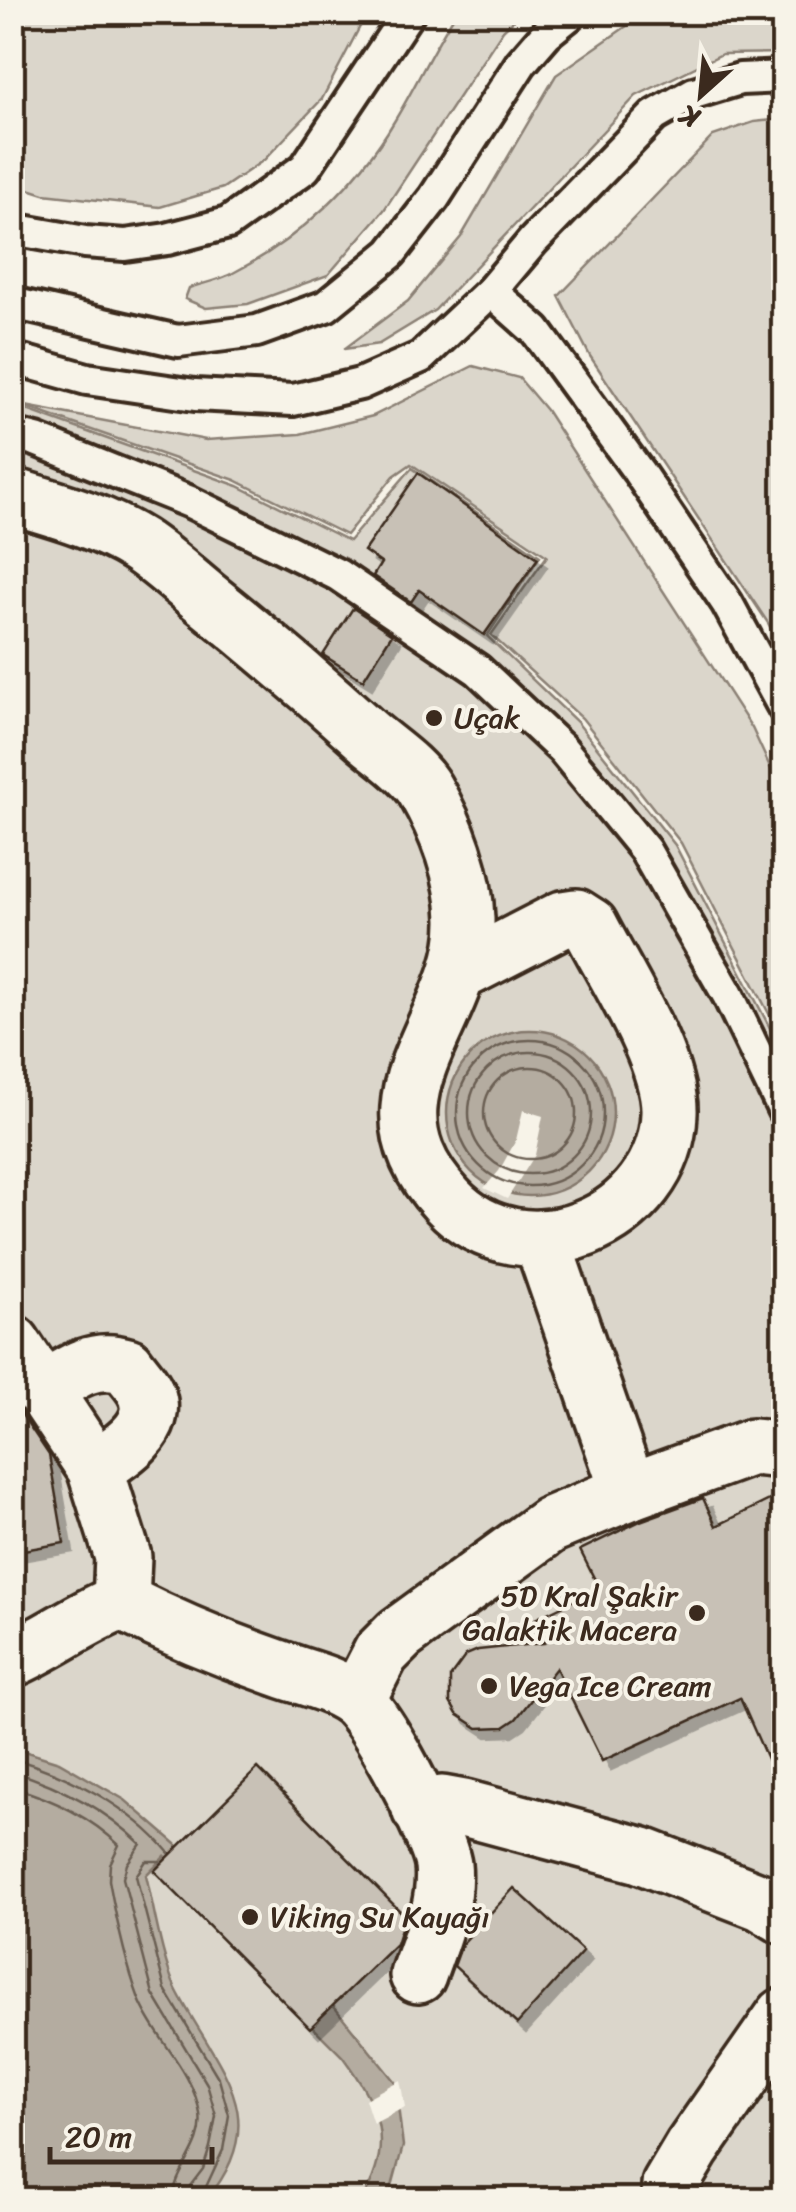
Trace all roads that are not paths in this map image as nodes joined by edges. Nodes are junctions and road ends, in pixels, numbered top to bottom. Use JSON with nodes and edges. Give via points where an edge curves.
{"nodes":[{"id":1,"x":409,"y":12,"type":"edge"},
{"id":2,"x":573,"y":12,"type":"edge"},
{"id":3,"x":784,"y":77,"type":"edge"},
{"id":4,"x":12,"y":229,"type":"edge"},
{"id":5,"x":491,"y":291,"type":"junction"},
{"id":6,"x":12,"y":303,"type":"edge"},
{"id":7,"x":12,"y":358,"type":"edge"},
{"id":8,"x":12,"y":434,"type":"edge"},
{"id":9,"x":12,"y":496,"type":"edge"},
{"id":10,"x":784,"y":708,"type":"edge"},
{"id":11,"x":458,"y":973,"type":"junction"},
{"id":12,"x":784,"y":1111,"type":"edge"},
{"id":13,"x":541,"y":1238,"type":"junction"},
{"id":14,"x":12,"y":1343,"type":"edge"},
{"id":15,"x":44,"y":1391,"type":"junction"},
{"id":16,"x":784,"y":1450,"type":"edge"},
{"id":17,"x":95,"y":1468,"type":"junction"},
{"id":18,"x":629,"y":1492,"type":"junction"},
{"id":19,"x":121,"y":1602,"type":"junction"},
{"id":20,"x":12,"y":1658,"type":"edge"},
{"id":21,"x":358,"y":1700,"type":"junction"},
{"id":22,"x":420,"y":1809,"type":"junction"},
{"id":23,"x":784,"y":1916,"type":"edge"},
{"id":24,"x":418,"y":1975,"type":"dead end"},
{"id":25,"x":784,"y":2016,"type":"edge"},
{"id":26,"x":671,"y":2200,"type":"edge"}],
"edges":[{"from":1,"to":4,"type":"lane","via":[[305,168],[228,223],[125,245]]},
{"from":2,"to":6,"type":"lane","via":[[521,63],[391,253],[326,306],[257,331],[178,340]]},
{"from":3,"to":5,"type":"lane","via":[[740,79],[694,93],[654,116]]},
{"from":5,"to":7,"type":"lane","via":[[422,356],[360,384],[293,400],[159,390]]},
{"from":5,"to":10,"type":"lane","via":[[536,330],[638,471],[728,603]]},
{"from":8,"to":12,"type":"lane","via":[[190,502],[338,575],[478,670],[563,750],[645,850]]},
{"from":9,"to":11,"type":"street","via":[[138,544],[280,657],[424,786],[454,848],[466,919]]},
{"from":11,"to":13,"type":"street","via":[[412,1078],[409,1122],[421,1166],[448,1202],[486,1228]]},
{"from":11,"to":13,"type":"street","via":[[576,917],[590,926],[664,1070],[669,1112],[662,1152],[642,1189],[612,1216],[575,1234]]},
{"from":13,"to":18,"type":"street"},
{"from":14,"to":15,"type":"street"},
{"from":15,"to":17,"type":"street"},
{"from":15,"to":17,"type":"street","via":[[101,1362],[126,1366],[149,1397],[139,1435]]},
{"from":16,"to":18,"type":"street","via":[[752,1447]]},
{"from":17,"to":19,"type":"street","via":[[123,1557]]},
{"from":18,"to":21,"type":"street","via":[[550,1525],[400,1634],[381,1653]]},
{"from":19,"to":20,"type":"street"},
{"from":19,"to":21,"type":"street"},
{"from":21,"to":22,"type":"street"},
{"from":22,"to":23,"type":"street","via":[[464,1808],[640,1855]]},
{"from":22,"to":24,"type":"street","via":[[442,1862],[442,1902]]},
{"from":25,"to":26,"type":"street","via":[[692,2148],[670,2185]]}]}
